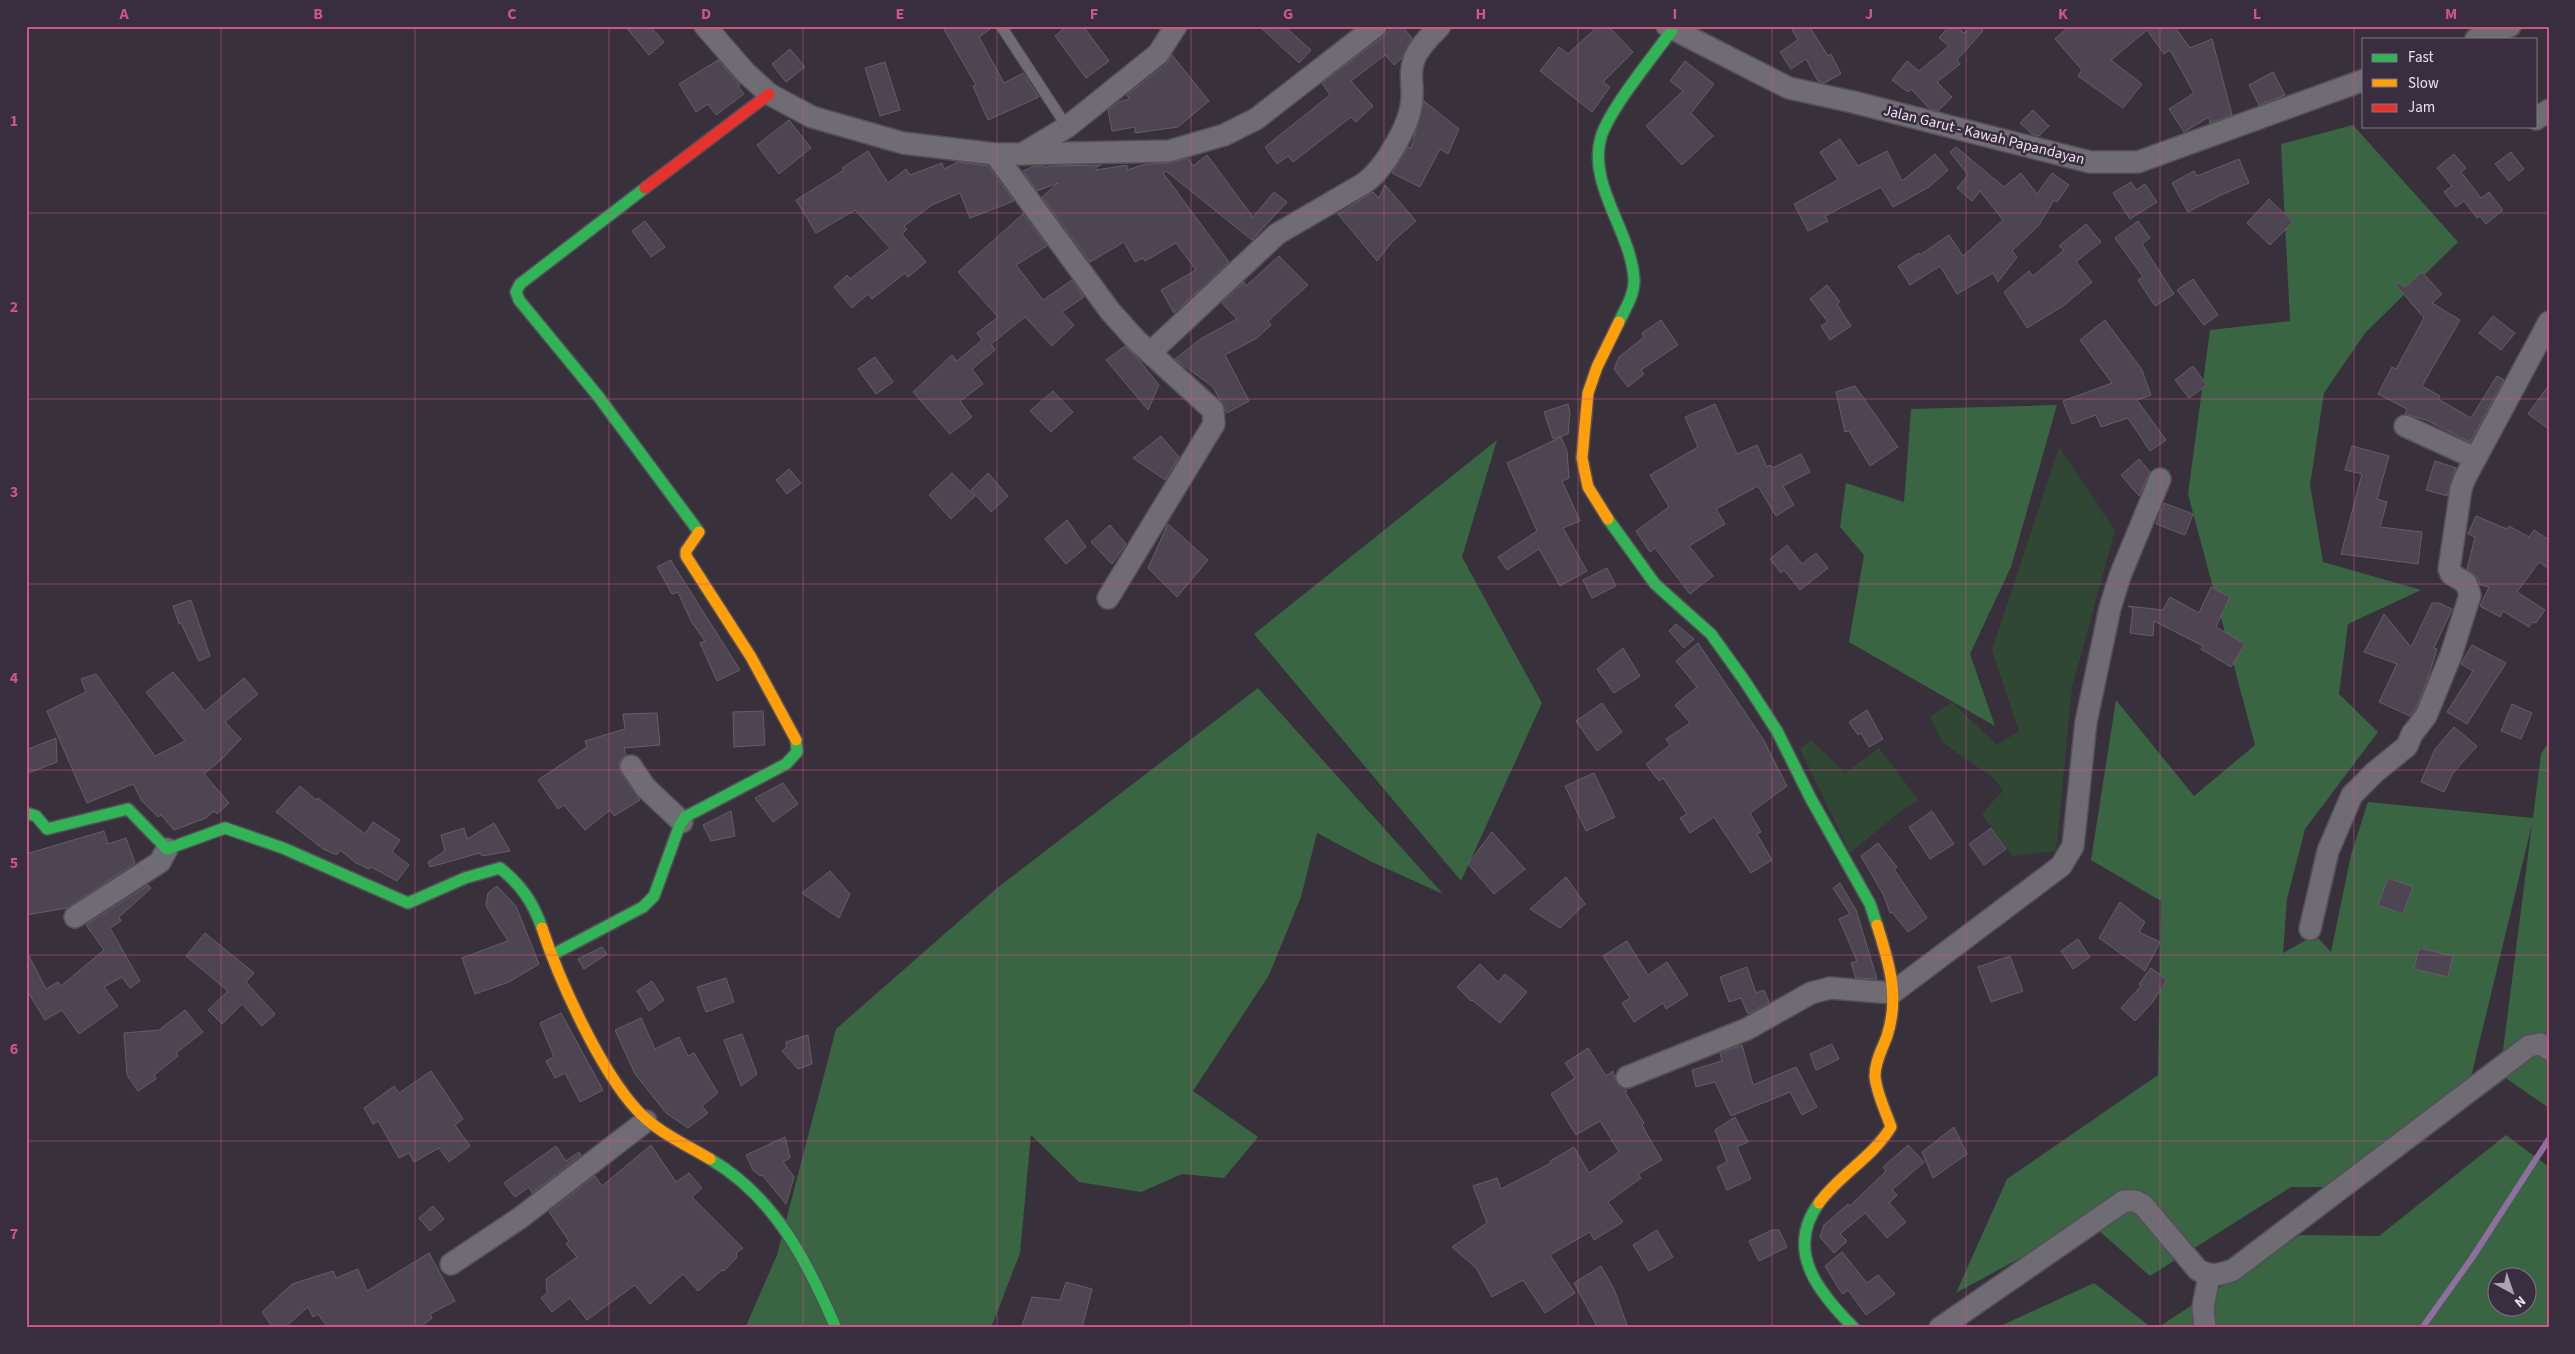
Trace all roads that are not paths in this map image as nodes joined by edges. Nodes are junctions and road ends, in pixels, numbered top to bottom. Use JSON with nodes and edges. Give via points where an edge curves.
{"nodes":[{"id":1,"x":706,"y":26,"type":"edge"},
{"id":2,"x":1001,"y":26,"type":"edge"},
{"id":3,"x":1176,"y":26,"type":"edge"},
{"id":4,"x":1376,"y":26,"type":"edge"},
{"id":5,"x":1440,"y":26,"type":"edge"},
{"id":6,"x":2510,"y":26,"type":"edge"},
{"id":7,"x":1670,"y":28,"type":"edge"},
{"id":8,"x":2479,"y":38,"type":"edge"},
{"id":9,"x":2362,"y":81,"type":"edge"},
{"id":10,"x":769,"y":94,"type":"junction"},
{"id":11,"x":2549,"y":110,"type":"edge"},
{"id":12,"x":2538,"y":118,"type":"edge"},
{"id":13,"x":1067,"y":127,"type":"junction"},
{"id":14,"x":996,"y":154,"type":"junction"},
{"id":15,"x":1022,"y":154,"type":"junction"},
{"id":16,"x":2549,"y":322,"type":"edge"},
{"id":17,"x":1150,"y":353,"type":"junction"},
{"id":18,"x":2405,"y":426,"type":"dead end"},
{"id":19,"x":2475,"y":458,"type":"junction"},
{"id":20,"x":2160,"y":479,"type":"dead end"},
{"id":21,"x":1108,"y":598,"type":"dead end"},
{"id":22,"x":631,"y":766,"type":"dead end"},
{"id":23,"x":26,"y":813,"type":"edge"},
{"id":24,"x":682,"y":822,"type":"junction"},
{"id":25,"x":166,"y":849,"type":"junction"},
{"id":26,"x":75,"y":917,"type":"dead end"},
{"id":27,"x":2310,"y":930,"type":"dead end"},
{"id":28,"x":552,"y":955,"type":"junction"},
{"id":29,"x":1892,"y":993,"type":"junction"},
{"id":30,"x":2548,"y":1048,"type":"edge"},
{"id":31,"x":1626,"y":1077,"type":"dead end"},
{"id":32,"x":646,"y":1121,"type":"junction"},
{"id":33,"x":451,"y":1264,"type":"dead end"},
{"id":34,"x":2209,"y":1276,"type":"junction"},
{"id":35,"x":1843,"y":1324,"type":"edge"},
{"id":36,"x":836,"y":1328,"type":"edge"},
{"id":37,"x":1940,"y":1328,"type":"edge"},
{"id":38,"x":2205,"y":1328,"type":"edge"}],
"edges":[{"from":1,"to":10,"type":"street","via":[[745,72]]},
{"from":2,"to":13,"type":"lane"},
{"from":3,"to":13,"type":"street","via":[[1158,54]]},
{"from":4,"to":15,"type":"street","via":[[1256,119],[1224,135],[1169,151]]},
{"from":5,"to":17,"type":"street","via":[[1415,55],[1409,116],[1376,174],[1278,234]]},
{"from":6,"to":8,"type":"street"},
{"from":7,"to":9,"type":"street","name":"Jalan Garut - Kawah Papandayan","via":[[1789,88],[2090,162],[2138,162]]},
{"from":7,"to":29,"type":"street","via":[[1610,117],[1601,137],[1599,174],[1625,239],[1634,280],[1631,297],[1596,368],[1588,393],[1582,458],[1584,471],[1588,487],[1655,584],[1711,634],[1777,731],[1819,815],[1870,904],[1892,971]]},
{"from":10,"to":14,"type":"street","via":[[812,117],[903,143]]},
{"from":10,"to":24,"type":"street","via":[[520,284],[516,292],[519,300],[598,396],[697,527],[699,533],[685,552],[686,556],[748,652],[797,742],[796,755],[786,764],[696,810]]},
{"from":11,"to":12,"type":"street"},
{"from":13,"to":15,"type":"street"},
{"from":14,"to":15,"type":"street"},
{"from":14,"to":17,"type":"street","via":[[1110,311]]},
{"from":16,"to":19,"type":"street"},
{"from":17,"to":21,"type":"street","via":[[1214,410],[1214,424]]},
{"from":18,"to":19,"type":"street"},
{"from":19,"to":27,"type":"street","via":[[2462,489],[2449,569],[2451,574],[2466,583],[2470,595],[2451,655],[2426,716],[2407,746],[2352,795],[2328,851]]},
{"from":20,"to":29,"type":"street","via":[[2110,608],[2086,722],[2073,846],[2068,859],[2052,875]]},
{"from":22,"to":24,"type":"street","via":[[644,787]]},
{"from":23,"to":25,"type":"street","via":[[36,816],[47,828],[128,809]]},
{"from":24,"to":28,"type":"street","via":[[650,902]]},
{"from":25,"to":26,"type":"street","via":[[160,862]]},
{"from":25,"to":28,"type":"street","via":[[225,828],[283,848],[408,903],[440,892],[480,871],[500,868],[518,881],[534,904]]},
{"from":28,"to":32,"type":"street","via":[[610,1070]]},
{"from":29,"to":31,"type":"street","via":[[1830,988],[1811,993],[1735,1035]]},
{"from":29,"to":35,"type":"street","via":[[1893,1009],[1887,1036],[1876,1061],[1875,1078],[1891,1127],[1882,1145],[1825,1195],[1805,1223],[1802,1252],[1824,1297]]},
{"from":30,"to":34,"type":"street","via":[[2540,1044],[2529,1046],[2233,1270]]},
{"from":32,"to":33,"type":"street","via":[[520,1218]]},
{"from":32,"to":36,"type":"street","via":[[735,1175],[758,1196],[778,1218],[812,1270]]},
{"from":34,"to":37,"type":"street","via":[[2198,1270],[2143,1205],[2124,1201]]},
{"from":34,"to":38,"type":"street","via":[[2204,1307]]}]}
